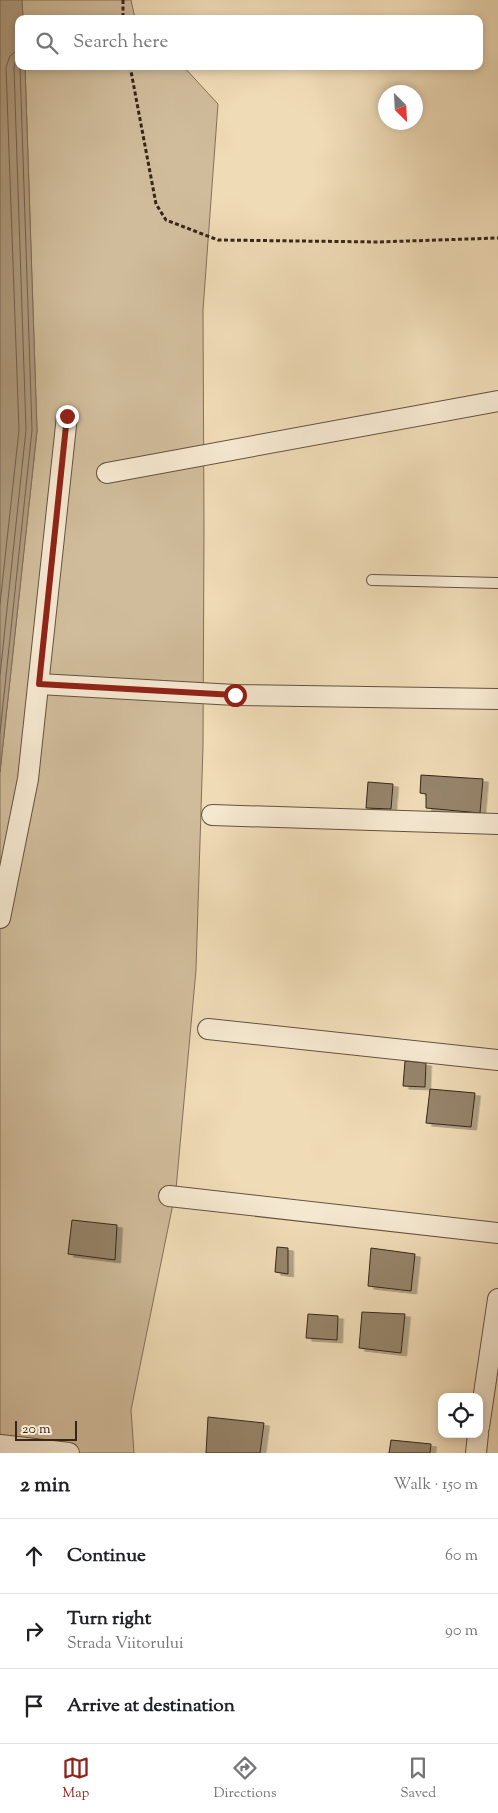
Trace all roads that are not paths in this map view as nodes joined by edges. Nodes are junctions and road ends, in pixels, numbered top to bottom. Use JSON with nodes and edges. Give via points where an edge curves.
{"nodes":[{"id":1,"x":498,"y":400,"type":"edge"},
{"id":2,"x":67,"y":416,"type":"dead end"},
{"id":3,"x":107,"y":473,"type":"dead end"},
{"id":4,"x":372,"y":580,"type":"dead end"},
{"id":5,"x":498,"y":583,"type":"edge"},
{"id":6,"x":39,"y":684,"type":"junction"},
{"id":7,"x":498,"y":699,"type":"edge"},
{"id":8,"x":212,"y":815,"type":"dead end"},
{"id":9,"x":498,"y":824,"type":"edge"},
{"id":10,"x":0,"y":918,"type":"edge"},
{"id":11,"x":208,"y":1029,"type":"dead end"},
{"id":12,"x":498,"y":1060,"type":"edge"},
{"id":13,"x":169,"y":1196,"type":"dead end"},
{"id":14,"x":498,"y":1233,"type":"edge"},
{"id":15,"x":498,"y":1300,"type":"edge"},
{"id":16,"x":483,"y":1400,"type":"edge"},
{"id":17,"x":478,"y":1438,"type":"edge"},
{"id":18,"x":0,"y":1445,"type":"edge"},
{"id":19,"x":69,"y":1453,"type":"edge"},
{"id":20,"x":476,"y":1453,"type":"edge"}],
"edges":[{"from":1,"to":3,"type":"street"},
{"from":2,"to":6,"type":"street"},
{"from":4,"to":5,"type":"lane"},
{"from":6,"to":7,"type":"street","via":[[235,695]]},
{"from":6,"to":10,"type":"street","via":[[28,779]]},
{"from":8,"to":9,"type":"street"},
{"from":11,"to":12,"type":"street"},
{"from":13,"to":14,"type":"street"},
{"from":15,"to":16,"type":"street"},
{"from":17,"to":20,"type":"street"},
{"from":18,"to":19,"type":"street"}]}
